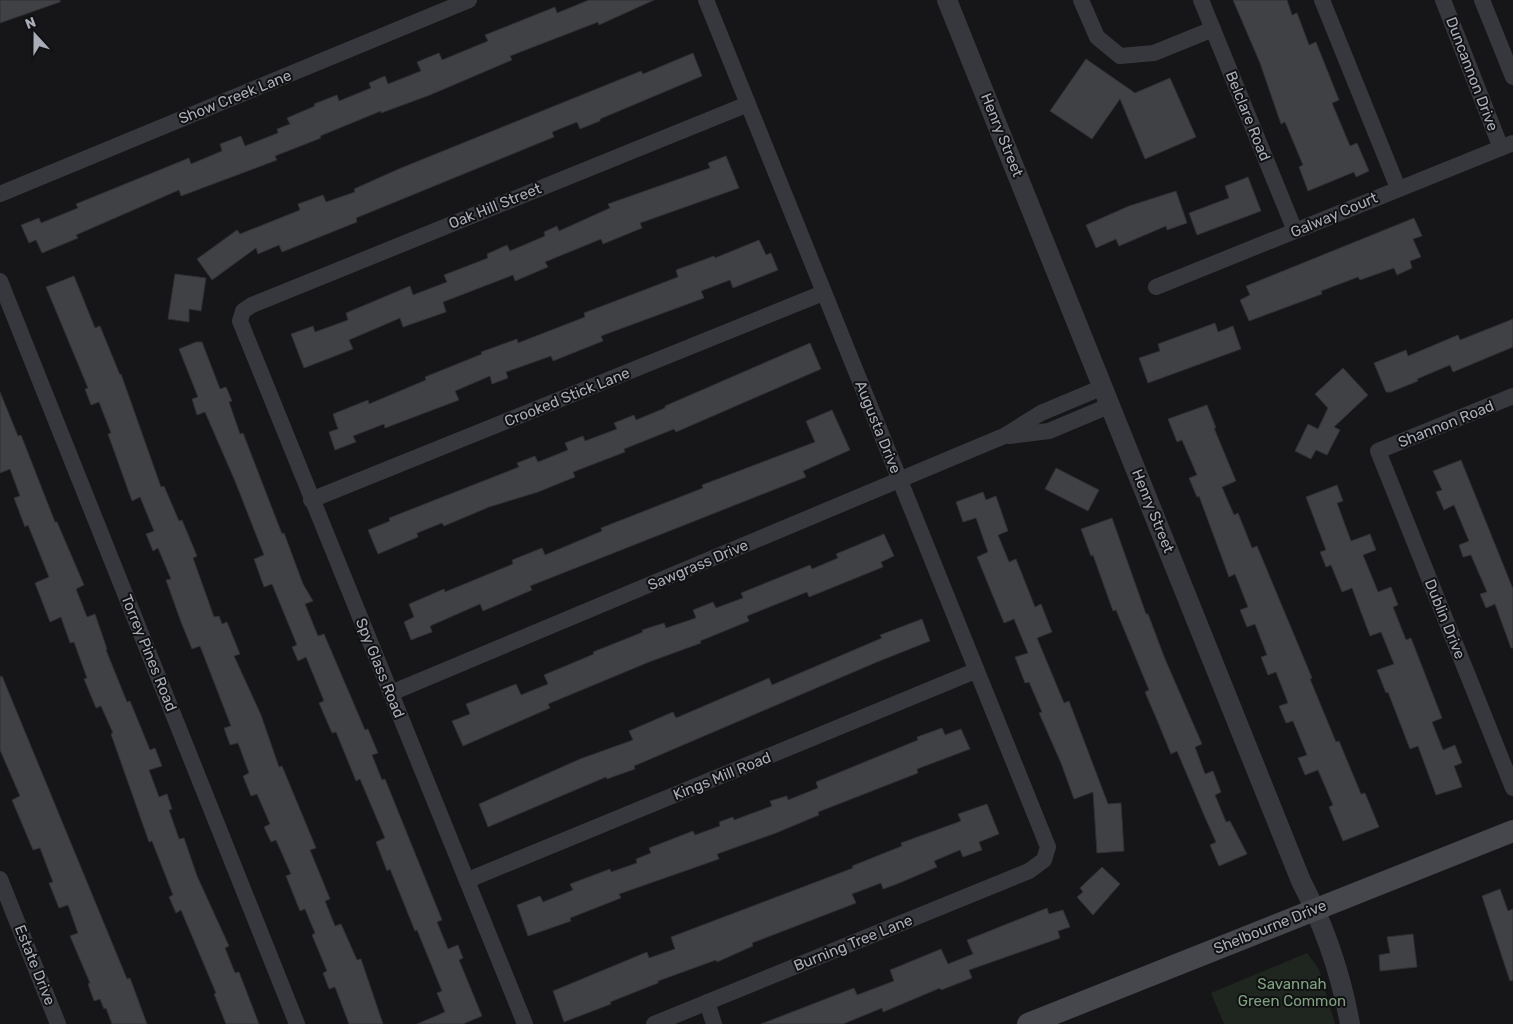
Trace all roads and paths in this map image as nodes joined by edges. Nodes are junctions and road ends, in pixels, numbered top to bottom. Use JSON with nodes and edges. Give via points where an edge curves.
{"nodes":[{"id":1,"x":469,"y":0,"type":"edge"},
{"id":2,"x":706,"y":0,"type":"edge"},
{"id":3,"x":947,"y":0,"type":"edge"},
{"id":4,"x":1081,"y":0,"type":"edge"},
{"id":5,"x":1201,"y":0,"type":"edge"},
{"id":6,"x":1322,"y":0,"type":"edge"},
{"id":7,"x":1443,"y":0,"type":"edge"},
{"id":8,"x":1482,"y":0,"type":"edge"},
{"id":9,"x":1213,"y":29,"type":"junction"},
{"id":10,"x":1513,"y":77,"type":"edge"},
{"id":11,"x":748,"y":104,"type":"junction"},
{"id":12,"x":1507,"y":145,"type":"edge"},
{"id":13,"x":1398,"y":188,"type":"junction"},
{"id":14,"x":0,"y":194,"type":"edge"},
{"id":15,"x":1295,"y":231,"type":"junction"},
{"id":16,"x":0,"y":281,"type":"edge"},
{"id":17,"x":1156,"y":287,"type":"dead end"},
{"id":18,"x":823,"y":293,"type":"junction"},
{"id":19,"x":243,"y":311,"type":"joint"},
{"id":20,"x":1103,"y":387,"type":"junction"},
{"id":21,"x":1513,"y":396,"type":"edge"},
{"id":22,"x":1111,"y":405,"type":"junction"},
{"id":23,"x":1004,"y":436,"type":"junction"},
{"id":24,"x":1378,"y":451,"type":"joint"},
{"id":25,"x":899,"y":480,"type":"junction"},
{"id":26,"x":312,"y":500,"type":"junction"},
{"id":27,"x":976,"y":671,"type":"junction"},
{"id":28,"x":391,"y":693,"type":"junction"},
{"id":29,"x":1513,"y":788,"type":"edge"},
{"id":30,"x":1513,"y":831,"type":"edge"},
{"id":31,"x":1047,"y":854,"type":"joint"},
{"id":32,"x":0,"y":879,"type":"edge"},
{"id":33,"x":468,"y":880,"type":"junction"},
{"id":34,"x":1315,"y":909,"type":"junction"},
{"id":35,"x":707,"y":1002,"type":"junction"},
{"id":36,"x":58,"y":1024,"type":"edge"},
{"id":37,"x":297,"y":1024,"type":"edge"},
{"id":38,"x":525,"y":1024,"type":"edge"},
{"id":39,"x":654,"y":1024,"type":"edge"},
{"id":40,"x":714,"y":1024,"type":"edge"},
{"id":41,"x":1028,"y":1024,"type":"edge"},
{"id":42,"x":1350,"y":1024,"type":"edge"}],
"edges":[{"from":1,"to":14,"type":"street","name":"Show Creek Lane"},
{"from":2,"to":11,"type":"street","name":"Augusta Drive"},
{"from":3,"to":20,"type":"street","name":"Henry Street"},
{"from":4,"to":9,"type":"street","via":[[1097,37],[1120,56],[1154,53]]},
{"from":5,"to":9,"type":"street","name":"Belclare Road"},
{"from":6,"to":13,"type":"street"},
{"from":7,"to":12,"type":"street","name":"Duncannon Drive"},
{"from":8,"to":10,"type":"street"},
{"from":9,"to":15,"type":"street","name":"Belclare Road"},
{"from":11,"to":18,"type":"street","name":"Augusta Drive"},
{"from":11,"to":19,"type":"street","name":"Oak Hill Street"},
{"from":12,"to":13,"type":"street","name":"Galway Court"},
{"from":13,"to":15,"type":"street","name":"Galway Court"},
{"from":15,"to":17,"type":"street","name":"Galway Court"},
{"from":16,"to":37,"type":"street","name":"Torrey Pines Road"},
{"from":18,"to":25,"type":"street","name":"Augusta Drive"},
{"from":18,"to":26,"type":"street","name":"Crooked Stick Lane"},
{"from":19,"to":26,"type":"street","name":"Spy Glass Road","via":[[240,321]]},
{"from":20,"to":22,"type":"street","name":"Henry Street"},
{"from":20,"to":23,"type":"street","name":"Sawgrass Drive","via":[[1041,412]]},
{"from":21,"to":24,"type":"street","name":"Shannon Road"},
{"from":22,"to":23,"type":"street","name":"Sawgrass Drive","via":[[1049,430]]},
{"from":22,"to":34,"type":"street","name":"Henry Street"},
{"from":23,"to":25,"type":"street","name":"Sawgrass Drive"},
{"from":24,"to":29,"type":"street","name":"Dublin Drive"},
{"from":25,"to":27,"type":"street","name":"Augusta Drive"},
{"from":25,"to":28,"type":"street","name":"Sawgrass Drive"},
{"from":26,"to":28,"type":"street","name":"Spy Glass Road"},
{"from":27,"to":31,"type":"street","name":"Augusta Drive","via":[[1046,837]]},
{"from":27,"to":33,"type":"street","name":"Kings Mill Road"},
{"from":28,"to":33,"type":"street","name":"Spy Glass Road"},
{"from":30,"to":34,"type":"main road","name":"Shelbourne Drive"},
{"from":31,"to":35,"type":"street","name":"Burning Tree Lane","via":[[1029,871]]},
{"from":32,"to":36,"type":"street","name":"Estate Drive"},
{"from":33,"to":38,"type":"street","name":"Spy Glass Road"},
{"from":34,"to":41,"type":"main road","name":"Shelbourne Drive"},
{"from":34,"to":42,"type":"street","name":"Henry Street","via":[[1334,961]]},
{"from":35,"to":39,"type":"street","name":"Burning Tree Lane"},
{"from":35,"to":40,"type":"street"}]}
